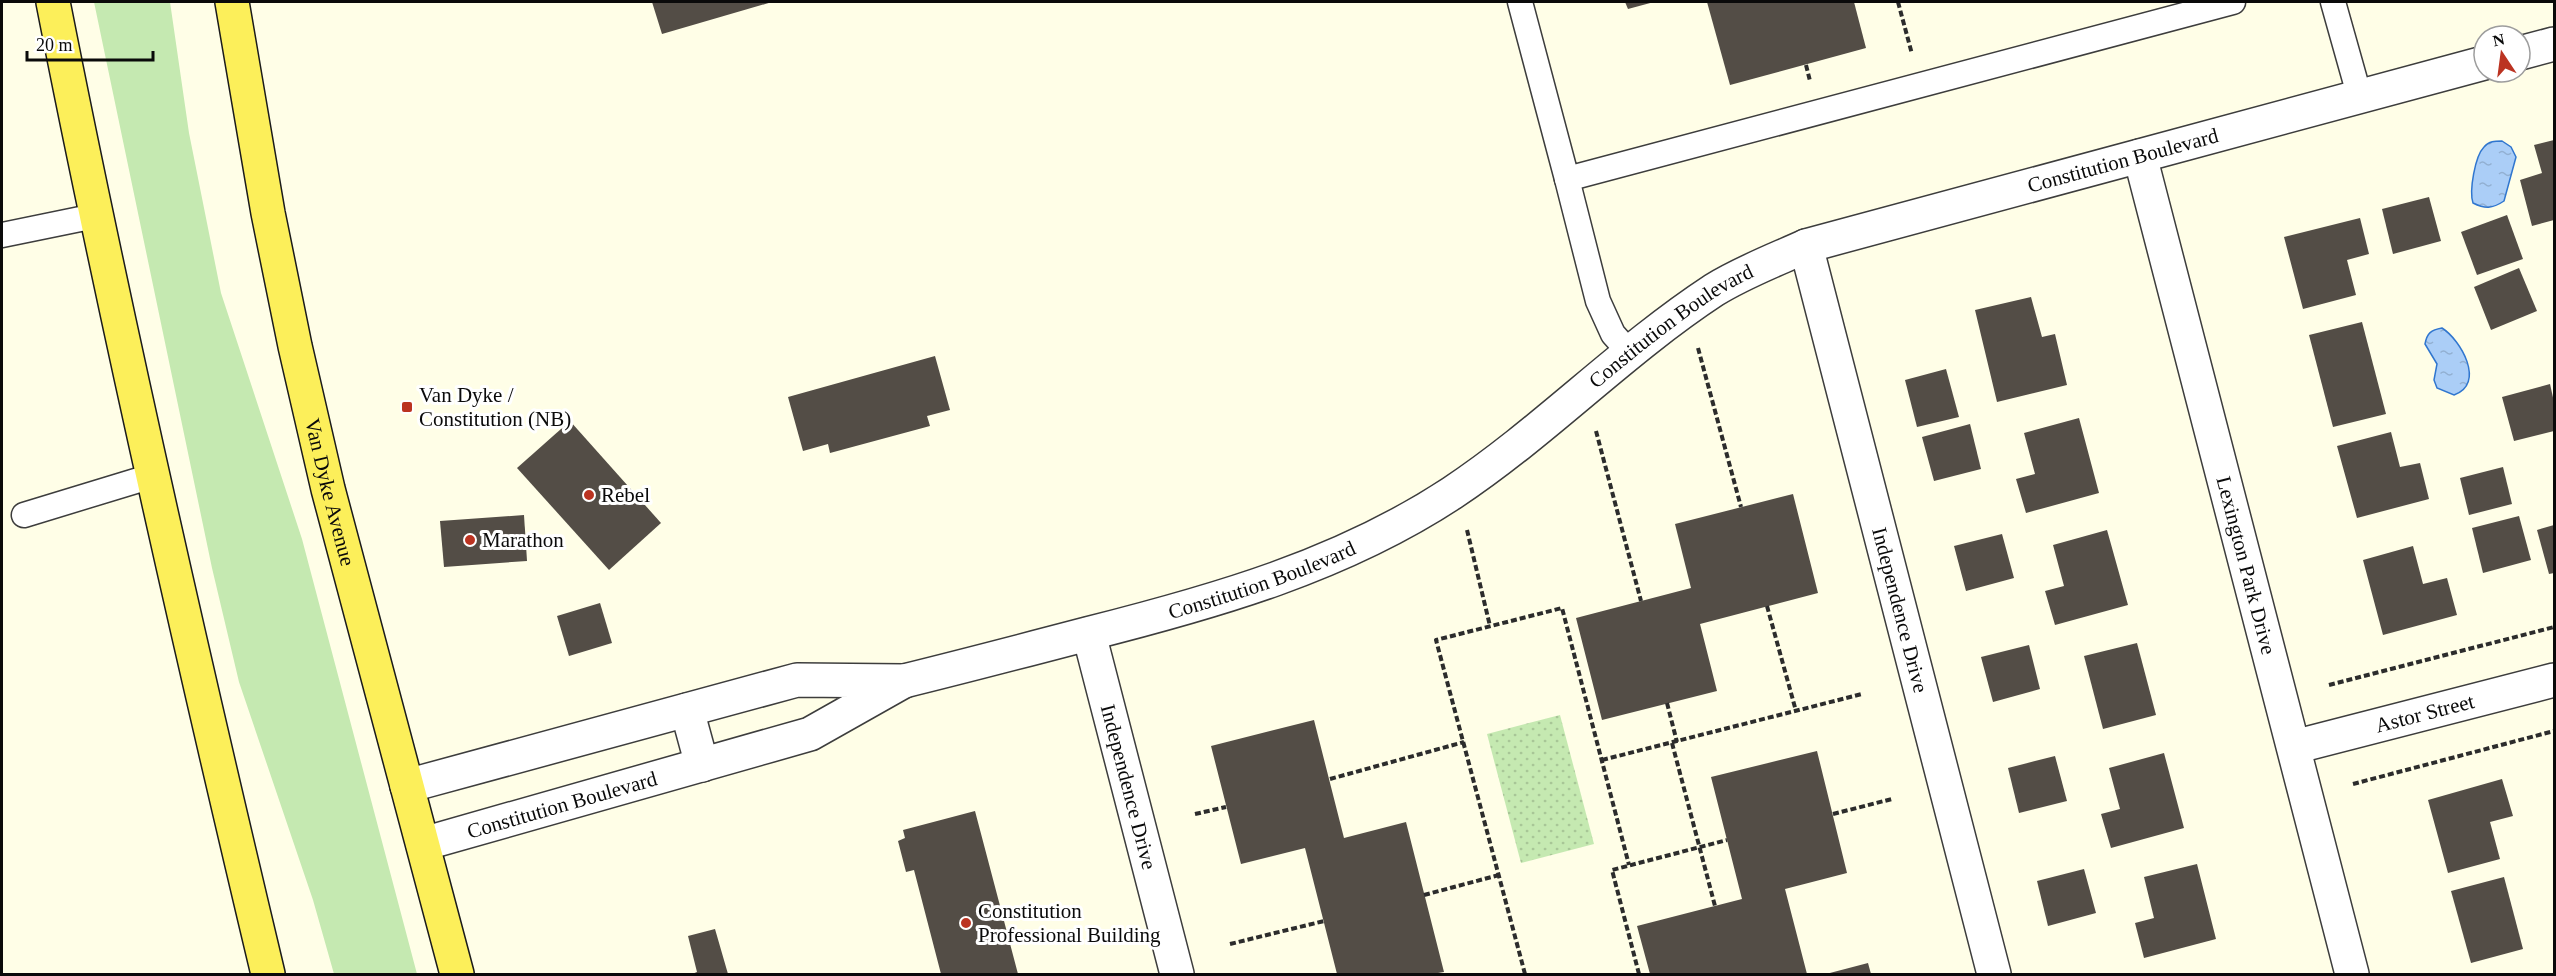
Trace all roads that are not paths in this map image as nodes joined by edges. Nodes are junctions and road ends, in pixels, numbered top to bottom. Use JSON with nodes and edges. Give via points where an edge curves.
{"nodes":[{"id":1,"x":53,"y":2,"type":"edge"},
{"id":2,"x":232,"y":2,"type":"edge"},
{"id":3,"x":1520,"y":2,"type":"edge"},
{"id":4,"x":2233,"y":2,"type":"edge"},
{"id":5,"x":2333,"y":2,"type":"edge"},
{"id":6,"x":2554,"y":44,"type":"edge"},
{"id":7,"x":2532,"y":50,"type":"edge"},
{"id":8,"x":2472,"y":66,"type":"edge"},
{"id":9,"x":2360,"y":98,"type":"junction"},
{"id":10,"x":2140,"y":156,"type":"junction"},
{"id":11,"x":1567,"y":179,"type":"junction"},
{"id":12,"x":95,"y":216,"type":"junction"},
{"id":13,"x":2,"y":235,"type":"edge"},
{"id":14,"x":1806,"y":246,"type":"junction"},
{"id":15,"x":1629,"y":352,"type":"junction"},
{"id":16,"x":152,"y":476,"type":"junction"},
{"id":17,"x":24,"y":514,"type":"dead end"},
{"id":18,"x":1089,"y":634,"type":"junction"},
{"id":19,"x":2554,"y":680,"type":"edge"},
{"id":20,"x":904,"y":681,"type":"junction"},
{"id":21,"x":687,"y":710,"type":"junction"},
{"id":22,"x":2294,"y":747,"type":"junction"},
{"id":23,"x":702,"y":765,"type":"junction"},
{"id":24,"x":407,"y":786,"type":"junction"},
{"id":25,"x":423,"y":844,"type":"junction"},
{"id":26,"x":268,"y":975,"type":"edge"},
{"id":27,"x":457,"y":975,"type":"edge"},
{"id":28,"x":1177,"y":975,"type":"edge"},
{"id":29,"x":1994,"y":975,"type":"edge"},
{"id":30,"x":2352,"y":975,"type":"edge"}],
"edges":[{"from":1,"to":12,"type":"main road"},
{"from":2,"to":24,"type":"main road","name":"Van Dyke Avenue","via":[[254,139],[295,346],[328,489]]},
{"from":3,"to":11,"type":"lane"},
{"from":4,"to":11,"type":"lane"},
{"from":5,"to":9,"type":"lane"},
{"from":6,"to":7,"type":"street"},
{"from":8,"to":9,"type":"street","name":"Constitution Boulevard"},
{"from":9,"to":10,"type":"street","name":"Constitution Boulevard"},
{"from":10,"to":14,"type":"street","name":"Constitution Boulevard"},
{"from":10,"to":22,"type":"street","name":"Lexington Park Drive"},
{"from":11,"to":15,"type":"lane","via":[[1598,301],[1613,334]]},
{"from":12,"to":13,"type":"lane"},
{"from":12,"to":16,"type":"main road"},
{"from":14,"to":15,"type":"street","name":"Constitution Boulevard","via":[[1716,289]]},
{"from":14,"to":29,"type":"street","name":"Independence Drive"},
{"from":15,"to":18,"type":"street","name":"Constitution Boulevard","via":[[1523,442],[1451,494],[1378,536],[1226,596]]},
{"from":16,"to":17,"type":"lane"},
{"from":16,"to":26,"type":"main road"},
{"from":18,"to":20,"type":"street","name":"Constitution Boulevard"},
{"from":18,"to":28,"type":"street","name":"Independence Drive"},
{"from":19,"to":22,"type":"street","name":"Astor Street"},
{"from":20,"to":21,"type":"street","name":"Constitution Boulevard","via":[[797,680]]},
{"from":20,"to":23,"type":"street","name":"Constitution Boulevard","via":[[810,734]]},
{"from":21,"to":23,"type":"street"},
{"from":21,"to":24,"type":"street","name":"Constitution Boulevard"},
{"from":22,"to":30,"type":"street","name":"Lexington Park Drive"},
{"from":23,"to":25,"type":"street","name":"Constitution Boulevard"},
{"from":24,"to":25,"type":"main road","name":"Van Dyke Avenue"},
{"from":25,"to":27,"type":"main road","name":"Van Dyke Avenue"}]}
